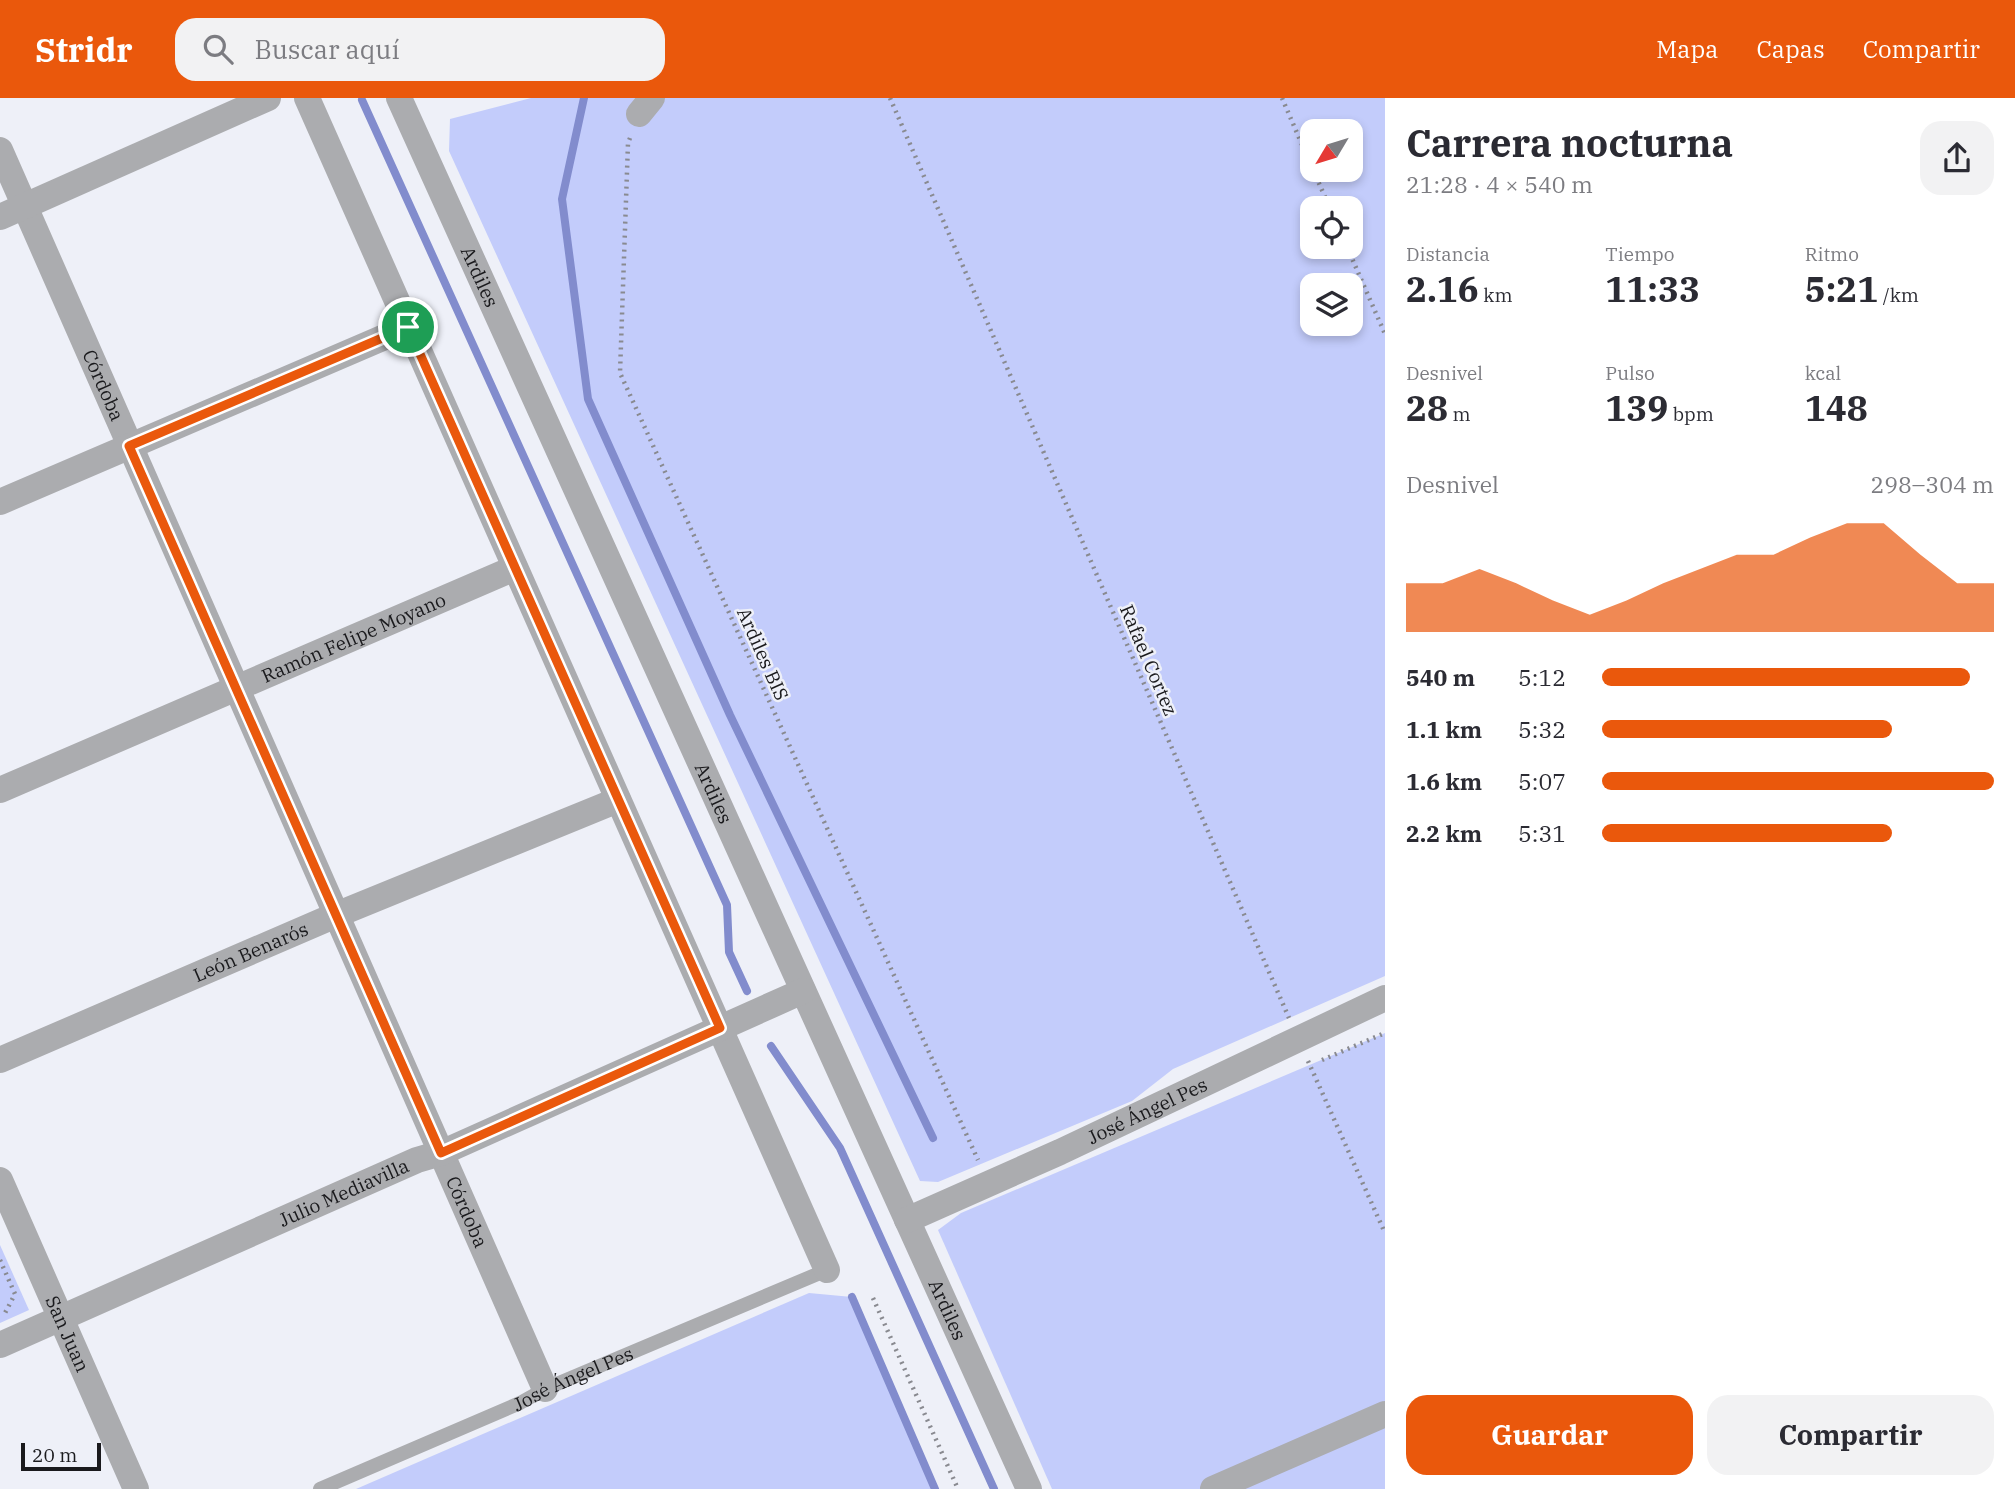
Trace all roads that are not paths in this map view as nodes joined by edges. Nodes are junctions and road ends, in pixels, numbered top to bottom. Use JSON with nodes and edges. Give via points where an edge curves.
{"nodes":[{"id":1,"x":268,"y":98,"type":"edge"},
{"id":2,"x":307,"y":98,"type":"edge"},
{"id":3,"x":399,"y":98,"type":"edge"},
{"id":4,"x":0,"y":150,"type":"edge"},
{"id":5,"x":12,"y":212,"type":"edge"},
{"id":6,"x":408,"y":327,"type":"junction"},
{"id":7,"x":129,"y":446,"type":"junction"},
{"id":8,"x":0,"y":502,"type":"edge"},
{"id":9,"x":516,"y":568,"type":"junction"},
{"id":10,"x":236,"y":688,"type":"junction"},
{"id":11,"x":0,"y":790,"type":"edge"},
{"id":12,"x":618,"y":800,"type":"junction"},
{"id":13,"x":336,"y":915,"type":"junction"},
{"id":14,"x":803,"y":991,"type":"junction"},
{"id":15,"x":1385,"y":998,"type":"edge"},
{"id":16,"x":720,"y":1028,"type":"junction"},
{"id":17,"x":0,"y":1060,"type":"edge"},
{"id":18,"x":441,"y":1153,"type":"junction"},
{"id":19,"x":0,"y":1180,"type":"edge"},
{"id":20,"x":907,"y":1220,"type":"junction"},
{"id":21,"x":827,"y":1270,"type":"joint"},
{"id":22,"x":60,"y":1319,"type":"junction"},
{"id":23,"x":1,"y":1332,"type":"edge"},
{"id":24,"x":545,"y":1389,"type":"junction"},
{"id":25,"x":1385,"y":1414,"type":"edge"},
{"id":26,"x":136,"y":1489,"type":"edge"},
{"id":27,"x":320,"y":1489,"type":"edge"},
{"id":28,"x":1029,"y":1489,"type":"edge"},
{"id":29,"x":1213,"y":1489,"type":"edge"}],
"edges":[{"from":1,"to":5,"type":"street"},
{"from":2,"to":6,"type":"street"},
{"from":3,"to":14,"type":"street","name":"Ardiles"},
{"from":4,"to":5,"type":"street","name":"Córdoba"},
{"from":5,"to":7,"type":"street","name":"Córdoba"},
{"from":6,"to":7,"type":"street"},
{"from":6,"to":9,"type":"street"},
{"from":7,"to":8,"type":"street"},
{"from":7,"to":10,"type":"street","name":"Córdoba"},
{"from":9,"to":10,"type":"street","name":"Ramón Felipe Moyano"},
{"from":9,"to":12,"type":"street"},
{"from":10,"to":11,"type":"street","name":"Ramón Felipe Moyano"},
{"from":10,"to":13,"type":"street","name":"Córdoba"},
{"from":12,"to":13,"type":"street","name":"León Benarós"},
{"from":12,"to":16,"type":"street"},
{"from":13,"to":17,"type":"street","name":"León Benarós"},
{"from":13,"to":18,"type":"street","name":"Córdoba"},
{"from":14,"to":16,"type":"street","name":"Julio Mediavilla"},
{"from":14,"to":20,"type":"street","name":"Ardiles"},
{"from":15,"to":20,"type":"street","name":"José Ángel Pes"},
{"from":16,"to":18,"type":"street","name":"Julio Mediavilla"},
{"from":16,"to":21,"type":"street"},
{"from":18,"to":22,"type":"street","name":"Julio Mediavilla"},
{"from":18,"to":24,"type":"street","name":"Córdoba"},
{"from":19,"to":22,"type":"street","name":"San Juan"},
{"from":20,"to":28,"type":"street","name":"Ardiles"},
{"from":21,"to":24,"type":"lane","name":"José Ángel Pes"},
{"from":22,"to":23,"type":"street","name":"Julio Mediavilla"},
{"from":22,"to":26,"type":"street","name":"San Juan"},
{"from":24,"to":27,"type":"lane","name":"José Ángel Pes"},
{"from":25,"to":29,"type":"street"}]}
